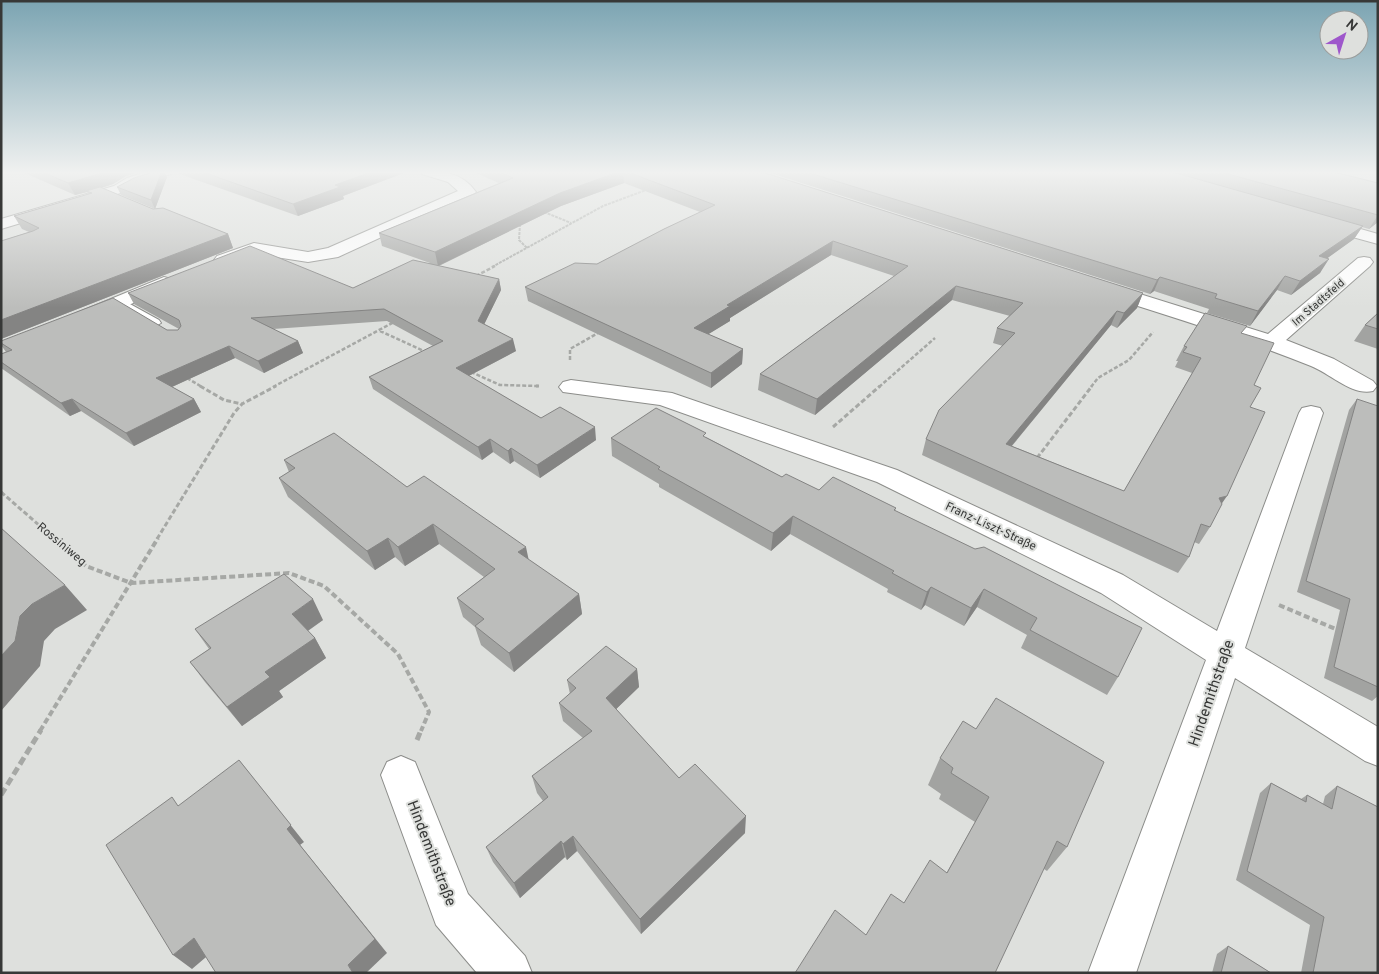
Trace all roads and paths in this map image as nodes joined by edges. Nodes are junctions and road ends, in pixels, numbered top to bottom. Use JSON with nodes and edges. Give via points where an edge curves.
{"nodes":[{"id":1,"x":26,"y":216,"type":"edge"},
{"id":2,"x":413,"y":216,"type":"edge"},
{"id":3,"x":520,"y":216,"type":"edge"},
{"id":4,"x":556,"y":216,"type":"edge"},
{"id":5,"x":583,"y":216,"type":"edge"},
{"id":6,"x":1310,"y":219,"type":"edge"},
{"id":7,"x":571,"y":223,"type":"junction"},
{"id":8,"x":1,"y":224,"type":"edge"},
{"id":9,"x":1378,"y":239,"type":"edge"},
{"id":10,"x":527,"y":248,"type":"junction"},
{"id":11,"x":1364,"y":262,"type":"dead end"},
{"id":12,"x":209,"y":266,"type":"edge"},
{"id":13,"x":182,"y":276,"type":"edge"},
{"id":14,"x":469,"y":280,"type":"edge"},
{"id":15,"x":1088,"y":284,"type":"edge"},
{"id":16,"x":119,"y":302,"type":"junction"},
{"id":17,"x":1172,"y":311,"type":"junction"},
{"id":18,"x":395,"y":321,"type":"edge"},
{"id":19,"x":67,"y":324,"type":"edge"},
{"id":20,"x":379,"y":330,"type":"junction"},
{"id":21,"x":603,"y":330,"type":"edge"},
{"id":22,"x":170,"y":332,"type":"edge"},
{"id":23,"x":935,"y":338,"type":"dead end"},
{"id":24,"x":1272,"y":342,"type":"junction"},
{"id":25,"x":430,"y":354,"type":"edge"},
{"id":26,"x":465,"y":370,"type":"edge"},
{"id":27,"x":185,"y":377,"type":"edge"},
{"id":28,"x":1365,"y":386,"type":"dead end"},
{"id":29,"x":571,"y":387,"type":"junction"},
{"id":30,"x":242,"y":404,"type":"junction"},
{"id":31,"x":1310,"y":413,"type":"dead end"},
{"id":32,"x":808,"y":448,"type":"junction"},
{"id":33,"x":1034,"y":463,"type":"edge"},
{"id":34,"x":1,"y":492,"type":"edge"},
{"id":35,"x":131,"y":583,"type":"junction"},
{"id":36,"x":1246,"y":592,"type":"junction"},
{"id":37,"x":1341,"y":632,"type":"edge"},
{"id":38,"x":1225,"y":654,"type":"junction"},
{"id":39,"x":1378,"y":748,"type":"edge"},
{"id":40,"x":401,"y":775,"type":"joint"},
{"id":41,"x":1,"y":795,"type":"edge"},
{"id":42,"x":508,"y":973,"type":"edge"},
{"id":43,"x":1112,"y":973,"type":"edge"}],
"edges":[{"from":1,"to":8,"type":"street"},
{"from":2,"to":12,"type":"street","via":[[332,253],[308,257],[254,248]]},
{"from":3,"to":10,"type":"path","via":[[519,240]]},
{"from":4,"to":7,"type":"path"},
{"from":5,"to":7,"type":"path"},
{"from":6,"to":9,"type":"street"},
{"from":7,"to":10,"type":"path"},
{"from":10,"to":14,"type":"path"},
{"from":11,"to":24,"type":"street","name":"Im Stadtsfeld"},
{"from":13,"to":16,"type":"street"},
{"from":15,"to":17,"type":"street"},
{"from":16,"to":19,"type":"street"},
{"from":16,"to":22,"type":"lane"},
{"from":17,"to":24,"type":"street"},
{"from":17,"to":33,"type":"path","via":[[1129,360],[1098,378]]},
{"from":18,"to":20,"type":"path"},
{"from":20,"to":25,"type":"path"},
{"from":20,"to":30,"type":"path"},
{"from":21,"to":29,"type":"path","via":[[570,349]]},
{"from":23,"to":32,"type":"path"},
{"from":24,"to":28,"type":"street","via":[[1326,364]]},
{"from":26,"to":29,"type":"path","via":[[500,385]]},
{"from":27,"to":30,"type":"path","via":[[224,400]]},
{"from":29,"to":32,"type":"street","name":"Franz-Liszt-Straße","via":[[664,398]]},
{"from":30,"to":35,"type":"path"},
{"from":31,"to":36,"type":"street","name":"Hindemithstraße"},
{"from":32,"to":38,"type":"street","name":"Franz-Liszt-Straße","via":[[886,476],[1112,584]]},
{"from":34,"to":35,"type":"path","name":"Rossiniweg","via":[[86,566]]},
{"from":35,"to":40,"type":"path","via":[[289,573],[324,586],[398,654],[429,712]]},
{"from":35,"to":41,"type":"path"},
{"from":36,"to":37,"type":"path"},
{"from":36,"to":38,"type":"street","name":"Hindemithstraße"},
{"from":38,"to":39,"type":"street","name":"Franz-Liszt-Straße"},
{"from":38,"to":43,"type":"street","name":"Hindemithstraße"},
{"from":40,"to":42,"type":"street","name":"Hindemithstraße","via":[[452,909]]}]}
